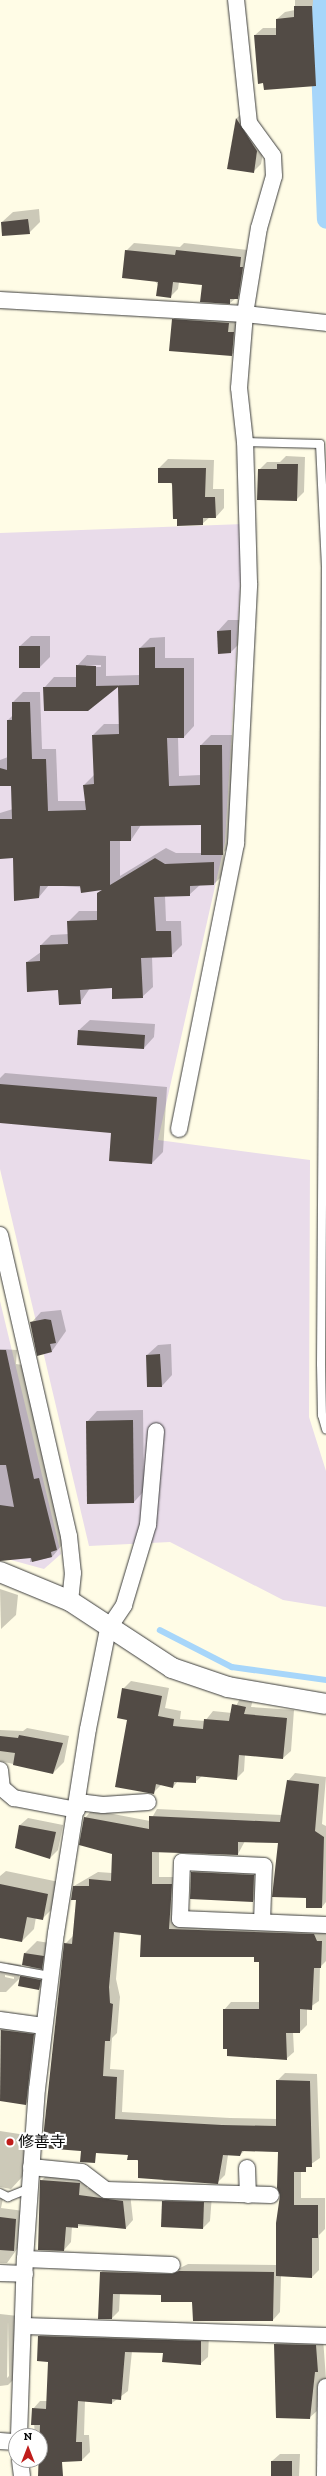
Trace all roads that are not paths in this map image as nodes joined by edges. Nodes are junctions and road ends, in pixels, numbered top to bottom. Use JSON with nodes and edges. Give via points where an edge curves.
{"nodes":[{"id":1,"x":236,"y":0,"type":"edge"},
{"id":2,"x":0,"y":300,"type":"edge"},
{"id":3,"x":245,"y":314,"type":"junction"},
{"id":4,"x":326,"y":323,"type":"edge"},
{"id":5,"x":245,"y":442,"type":"junction"},
{"id":6,"x":326,"y":567,"type":"edge"},
{"id":7,"x":179,"y":1129,"type":"dead end"},
{"id":8,"x":0,"y":1235,"type":"edge"},
{"id":9,"x":324,"y":1364,"type":"edge"},
{"id":10,"x":326,"y":1429,"type":"edge"},
{"id":11,"x":156,"y":1431,"type":"dead end"},
{"id":12,"x":0,"y":1572,"type":"edge"},
{"id":13,"x":70,"y":1602,"type":"junction"},
{"id":14,"x":108,"y":1629,"type":"junction"},
{"id":15,"x":326,"y":1704,"type":"edge"},
{"id":16,"x":0,"y":1770,"type":"edge"},
{"id":17,"x":148,"y":1802,"type":"dead end"},
{"id":18,"x":77,"y":1806,"type":"junction"},
{"id":19,"x":262,"y":1922,"type":"junction"},
{"id":20,"x":326,"y":1924,"type":"edge"},
{"id":21,"x":0,"y":1967,"type":"edge"},
{"id":22,"x":50,"y":1976,"type":"junction"},
{"id":23,"x":0,"y":2020,"type":"edge"},
{"id":24,"x":44,"y":2026,"type":"junction"},
{"id":25,"x":31,"y":2167,"type":"junction"},
{"id":26,"x":247,"y":2168,"type":"dead end"},
{"id":27,"x":30,"y":2188,"type":"junction"},
{"id":28,"x":0,"y":2193,"type":"edge"},
{"id":29,"x":248,"y":2195,"type":"junction"},
{"id":30,"x":271,"y":2195,"type":"dead end"},
{"id":31,"x":172,"y":2265,"type":"dead end"},
{"id":32,"x":25,"y":2267,"type":"junction"},
{"id":33,"x":0,"y":2273,"type":"edge"},
{"id":34,"x":24,"y":2326,"type":"junction"},
{"id":35,"x":326,"y":2336,"type":"edge"},
{"id":36,"x":326,"y":2387,"type":"edge"},
{"id":37,"x":19,"y":2428,"type":"edge"},
{"id":38,"x":325,"y":2476,"type":"edge"}],
"edges":[{"from":1,"to":3,"type":"street","via":[[249,123],[273,156],[274,176],[259,228]]},
{"from":2,"to":3,"type":"street"},
{"from":3,"to":4,"type":"street"},
{"from":3,"to":5,"type":"street","via":[[239,388]]},
{"from":5,"to":6,"type":"lane","via":[[320,444]]},
{"from":5,"to":7,"type":"street","via":[[249,584],[236,844]]},
{"from":6,"to":9,"type":"lane"},
{"from":8,"to":13,"type":"street","via":[[69,1536],[73,1573]]},
{"from":9,"to":10,"type":"lane","via":[[322,1415]]},
{"from":11,"to":14,"type":"street","via":[[148,1525],[124,1606]]},
{"from":12,"to":13,"type":"street"},
{"from":13,"to":14,"type":"street"},
{"from":14,"to":15,"type":"street","via":[[172,1668],[221,1684]]},
{"from":14,"to":18,"type":"street"},
{"from":16,"to":18,"type":"street","via":[[2,1788],[14,1798]]},
{"from":17,"to":18,"type":"street"},
{"from":18,"to":22,"type":"street"},
{"from":19,"to":19,"type":"street","via":[[180,1919],[182,1862],[264,1866]]},
{"from":19,"to":20,"type":"street"},
{"from":21,"to":22,"type":"lane"},
{"from":22,"to":24,"type":"street"},
{"from":23,"to":24,"type":"street"},
{"from":24,"to":25,"type":"street"},
{"from":25,"to":27,"type":"street"},
{"from":25,"to":29,"type":"street","via":[[82,2172],[106,2190]]},
{"from":26,"to":29,"type":"street"},
{"from":27,"to":28,"type":"lane","via":[[8,2197]]},
{"from":27,"to":32,"type":"street"},
{"from":29,"to":30,"type":"street"},
{"from":31,"to":32,"type":"street"},
{"from":32,"to":33,"type":"street"},
{"from":32,"to":34,"type":"street"},
{"from":34,"to":35,"type":"street"},
{"from":34,"to":37,"type":"street"},
{"from":36,"to":38,"type":"street"}]}
